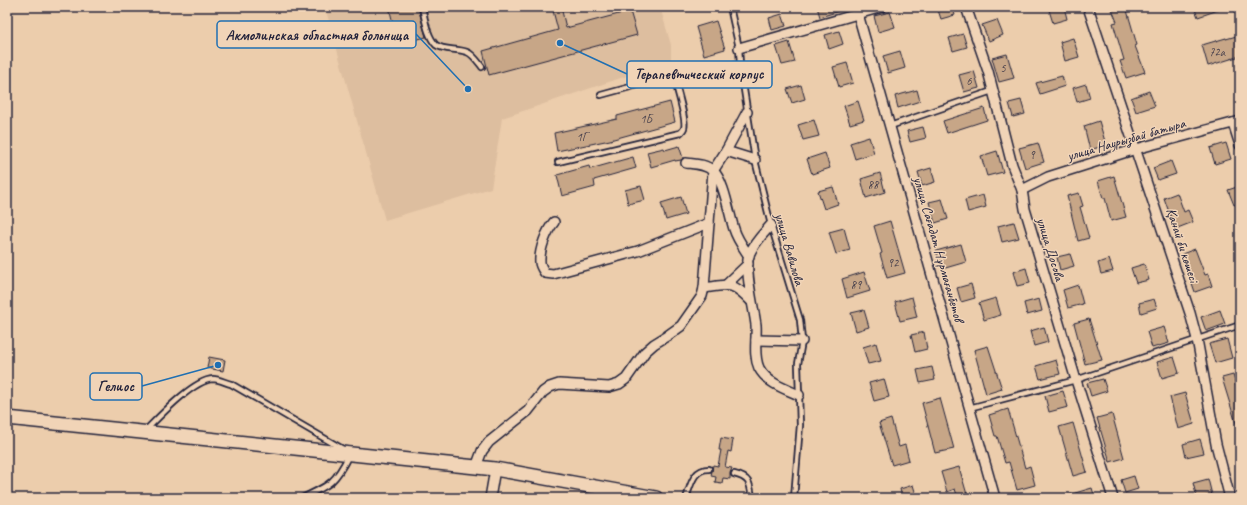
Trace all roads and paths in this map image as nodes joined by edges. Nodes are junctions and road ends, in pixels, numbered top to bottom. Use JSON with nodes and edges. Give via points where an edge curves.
{"nodes":[{"id":1,"x":422,"y":7,"type":"edge"},
{"id":2,"x":730,"y":7,"type":"edge"},
{"id":3,"x":882,"y":7,"type":"edge"},
{"id":4,"x":966,"y":7,"type":"edge"},
{"id":5,"x":1088,"y":7,"type":"edge"},
{"id":6,"x":857,"y":10,"type":"edge"},
{"id":7,"x":739,"y":48,"type":"junction"},
{"id":8,"x":740,"y":64,"type":"junction"},
{"id":9,"x":482,"y":67,"type":"dead end"},
{"id":10,"x":675,"y":81,"type":"junction"},
{"id":11,"x":992,"y":92,"type":"junction"},
{"id":12,"x":601,"y":95,"type":"dead end"},
{"id":13,"x":747,"y":112,"type":"junction"},
{"id":14,"x":1236,"y":122,"type":"edge"},
{"id":15,"x":890,"y":126,"type":"junction"},
{"id":16,"x":1240,"y":145,"type":"edge"},
{"id":17,"x":1136,"y":149,"type":"junction"},
{"id":18,"x":726,"y":151,"type":"junction"},
{"id":19,"x":755,"y":160,"type":"junction"},
{"id":20,"x":558,"y":162,"type":"dead end"},
{"id":21,"x":686,"y":163,"type":"dead end"},
{"id":22,"x":714,"y":171,"type":"junction"},
{"id":23,"x":1022,"y":190,"type":"junction"},
{"id":24,"x":554,"y":222,"type":"dead end"},
{"id":25,"x":709,"y":223,"type":"junction"},
{"id":26,"x":771,"y":225,"type":"junction"},
{"id":27,"x":748,"y":260,"type":"junction"},
{"id":28,"x":727,"y":284,"type":"junction"},
{"id":29,"x":704,"y":288,"type":"junction"},
{"id":30,"x":751,"y":301,"type":"junction"},
{"id":31,"x":1240,"y":325,"type":"edge"},
{"id":32,"x":1197,"y":339,"type":"junction"},
{"id":33,"x":756,"y":340,"type":"junction"},
{"id":34,"x":802,"y":341,"type":"junction"},
{"id":35,"x":1076,"y":380,"type":"junction"},
{"id":36,"x":799,"y":395,"type":"junction"},
{"id":37,"x":969,"y":408,"type":"junction"},
{"id":38,"x":7,"y":418,"type":"edge"},
{"id":39,"x":144,"y":432,"type":"junction"},
{"id":40,"x":350,"y":453,"type":"junction"},
{"id":41,"x":476,"y":467,"type":"junction"},
{"id":42,"x":495,"y":469,"type":"junction"},
{"id":43,"x":709,"y":470,"type":"dead end"},
{"id":44,"x":734,"y":474,"type":"dead end"},
{"id":45,"x":302,"y":498,"type":"edge"},
{"id":46,"x":490,"y":498,"type":"edge"},
{"id":47,"x":656,"y":498,"type":"edge"},
{"id":48,"x":686,"y":498,"type":"edge"},
{"id":49,"x":752,"y":498,"type":"edge"},
{"id":50,"x":794,"y":498,"type":"edge"},
{"id":51,"x":995,"y":498,"type":"edge"},
{"id":52,"x":1113,"y":498,"type":"edge"},
{"id":53,"x":1230,"y":498,"type":"edge"}],
"edges":[{"from":1,"to":9,"type":"lane","via":[[429,34],[437,45],[467,52]]},
{"from":2,"to":7,"type":"lane","name":"улица Вавилова"},
{"from":3,"to":6,"type":"street"},
{"from":4,"to":11,"type":"street","name":"улица Досова","via":[[988,71]]},
{"from":5,"to":17,"type":"street","name":"Қанай би көшесі"},
{"from":6,"to":7,"type":"street"},
{"from":6,"to":15,"type":"street","name":"улица Сағадат Нұрмағанбетов"},
{"from":7,"to":8,"type":"lane","name":"улица Вавилова"},
{"from":8,"to":10,"type":"lane"},
{"from":8,"to":13,"type":"lane","name":"улица Вавилова"},
{"from":10,"to":12,"type":"lane","via":[[656,80]]},
{"from":10,"to":20,"type":"lane","via":[[684,118],[683,131]]},
{"from":11,"to":15,"type":"lane"},
{"from":11,"to":23,"type":"street","name":"улица Досова","via":[[1012,165]]},
{"from":13,"to":18,"type":"street"},
{"from":13,"to":19,"type":"lane","name":"улица Вавилова"},
{"from":14,"to":16,"type":"street"},
{"from":14,"to":17,"type":"street","name":"улица Наурызбай батыра"},
{"from":15,"to":37,"type":"street","name":"улица Сағадат Нұрмағанбетов"},
{"from":17,"to":23,"type":"street","name":"улица Наурызбай батыра","via":[[1048,178]]},
{"from":17,"to":32,"type":"street","name":"Қанай би көшесі"},
{"from":18,"to":19,"type":"street"},
{"from":18,"to":22,"type":"street"},
{"from":19,"to":26,"type":"lane","name":"улица Вавилова"},
{"from":21,"to":22,"type":"street"},
{"from":22,"to":25,"type":"street"},
{"from":22,"to":27,"type":"street"},
{"from":23,"to":35,"type":"street","name":"улица Досова","via":[[1025,209]]},
{"from":24,"to":25,"type":"street","via":[[543,244],[540,262],[542,270],[553,274],[638,251]]},
{"from":25,"to":29,"type":"street"},
{"from":26,"to":27,"type":"street","via":[[762,235]]},
{"from":26,"to":34,"type":"lane","name":"улица Вавилова","via":[[800,320]]},
{"from":27,"to":28,"type":"street"},
{"from":27,"to":30,"type":"street"},
{"from":28,"to":29,"type":"street"},
{"from":28,"to":30,"type":"street","via":[[739,289]]},
{"from":29,"to":41,"type":"street","via":[[702,296],[681,326],[645,352],[626,379],[609,387],[559,384],[550,387],[528,410],[489,442],[482,451]]},
{"from":30,"to":33,"type":"street"},
{"from":31,"to":32,"type":"lane"},
{"from":32,"to":35,"type":"lane"},
{"from":32,"to":53,"type":"street","name":"Қанай би көшесі","via":[[1216,444]]},
{"from":33,"to":34,"type":"street"},
{"from":33,"to":36,"type":"street","via":[[756,356],[763,374],[779,387]]},
{"from":34,"to":36,"type":"lane","name":"улица Вавилова","via":[[798,364]]},
{"from":35,"to":37,"type":"lane"},
{"from":35,"to":52,"type":"street","name":"улица Досова"},
{"from":36,"to":50,"type":"lane","name":"улица Вавилова","via":[[800,425]]},
{"from":37,"to":51,"type":"street","name":"улица Сағадат Нұрмағанбетов"},
{"from":38,"to":39,"type":"street"},
{"from":39,"to":40,"type":"street"},
{"from":39,"to":40,"type":"lane","via":[[169,406],[198,384],[213,379],[231,384]]},
{"from":40,"to":41,"type":"street"},
{"from":40,"to":45,"type":"lane","via":[[334,480],[326,487]]},
{"from":41,"to":42,"type":"street"},
{"from":42,"to":46,"type":"street"},
{"from":42,"to":47,"type":"street"},
{"from":43,"to":48,"type":"lane","via":[[696,474]]},
{"from":44,"to":49,"type":"lane","via":[[748,479]]}]}
